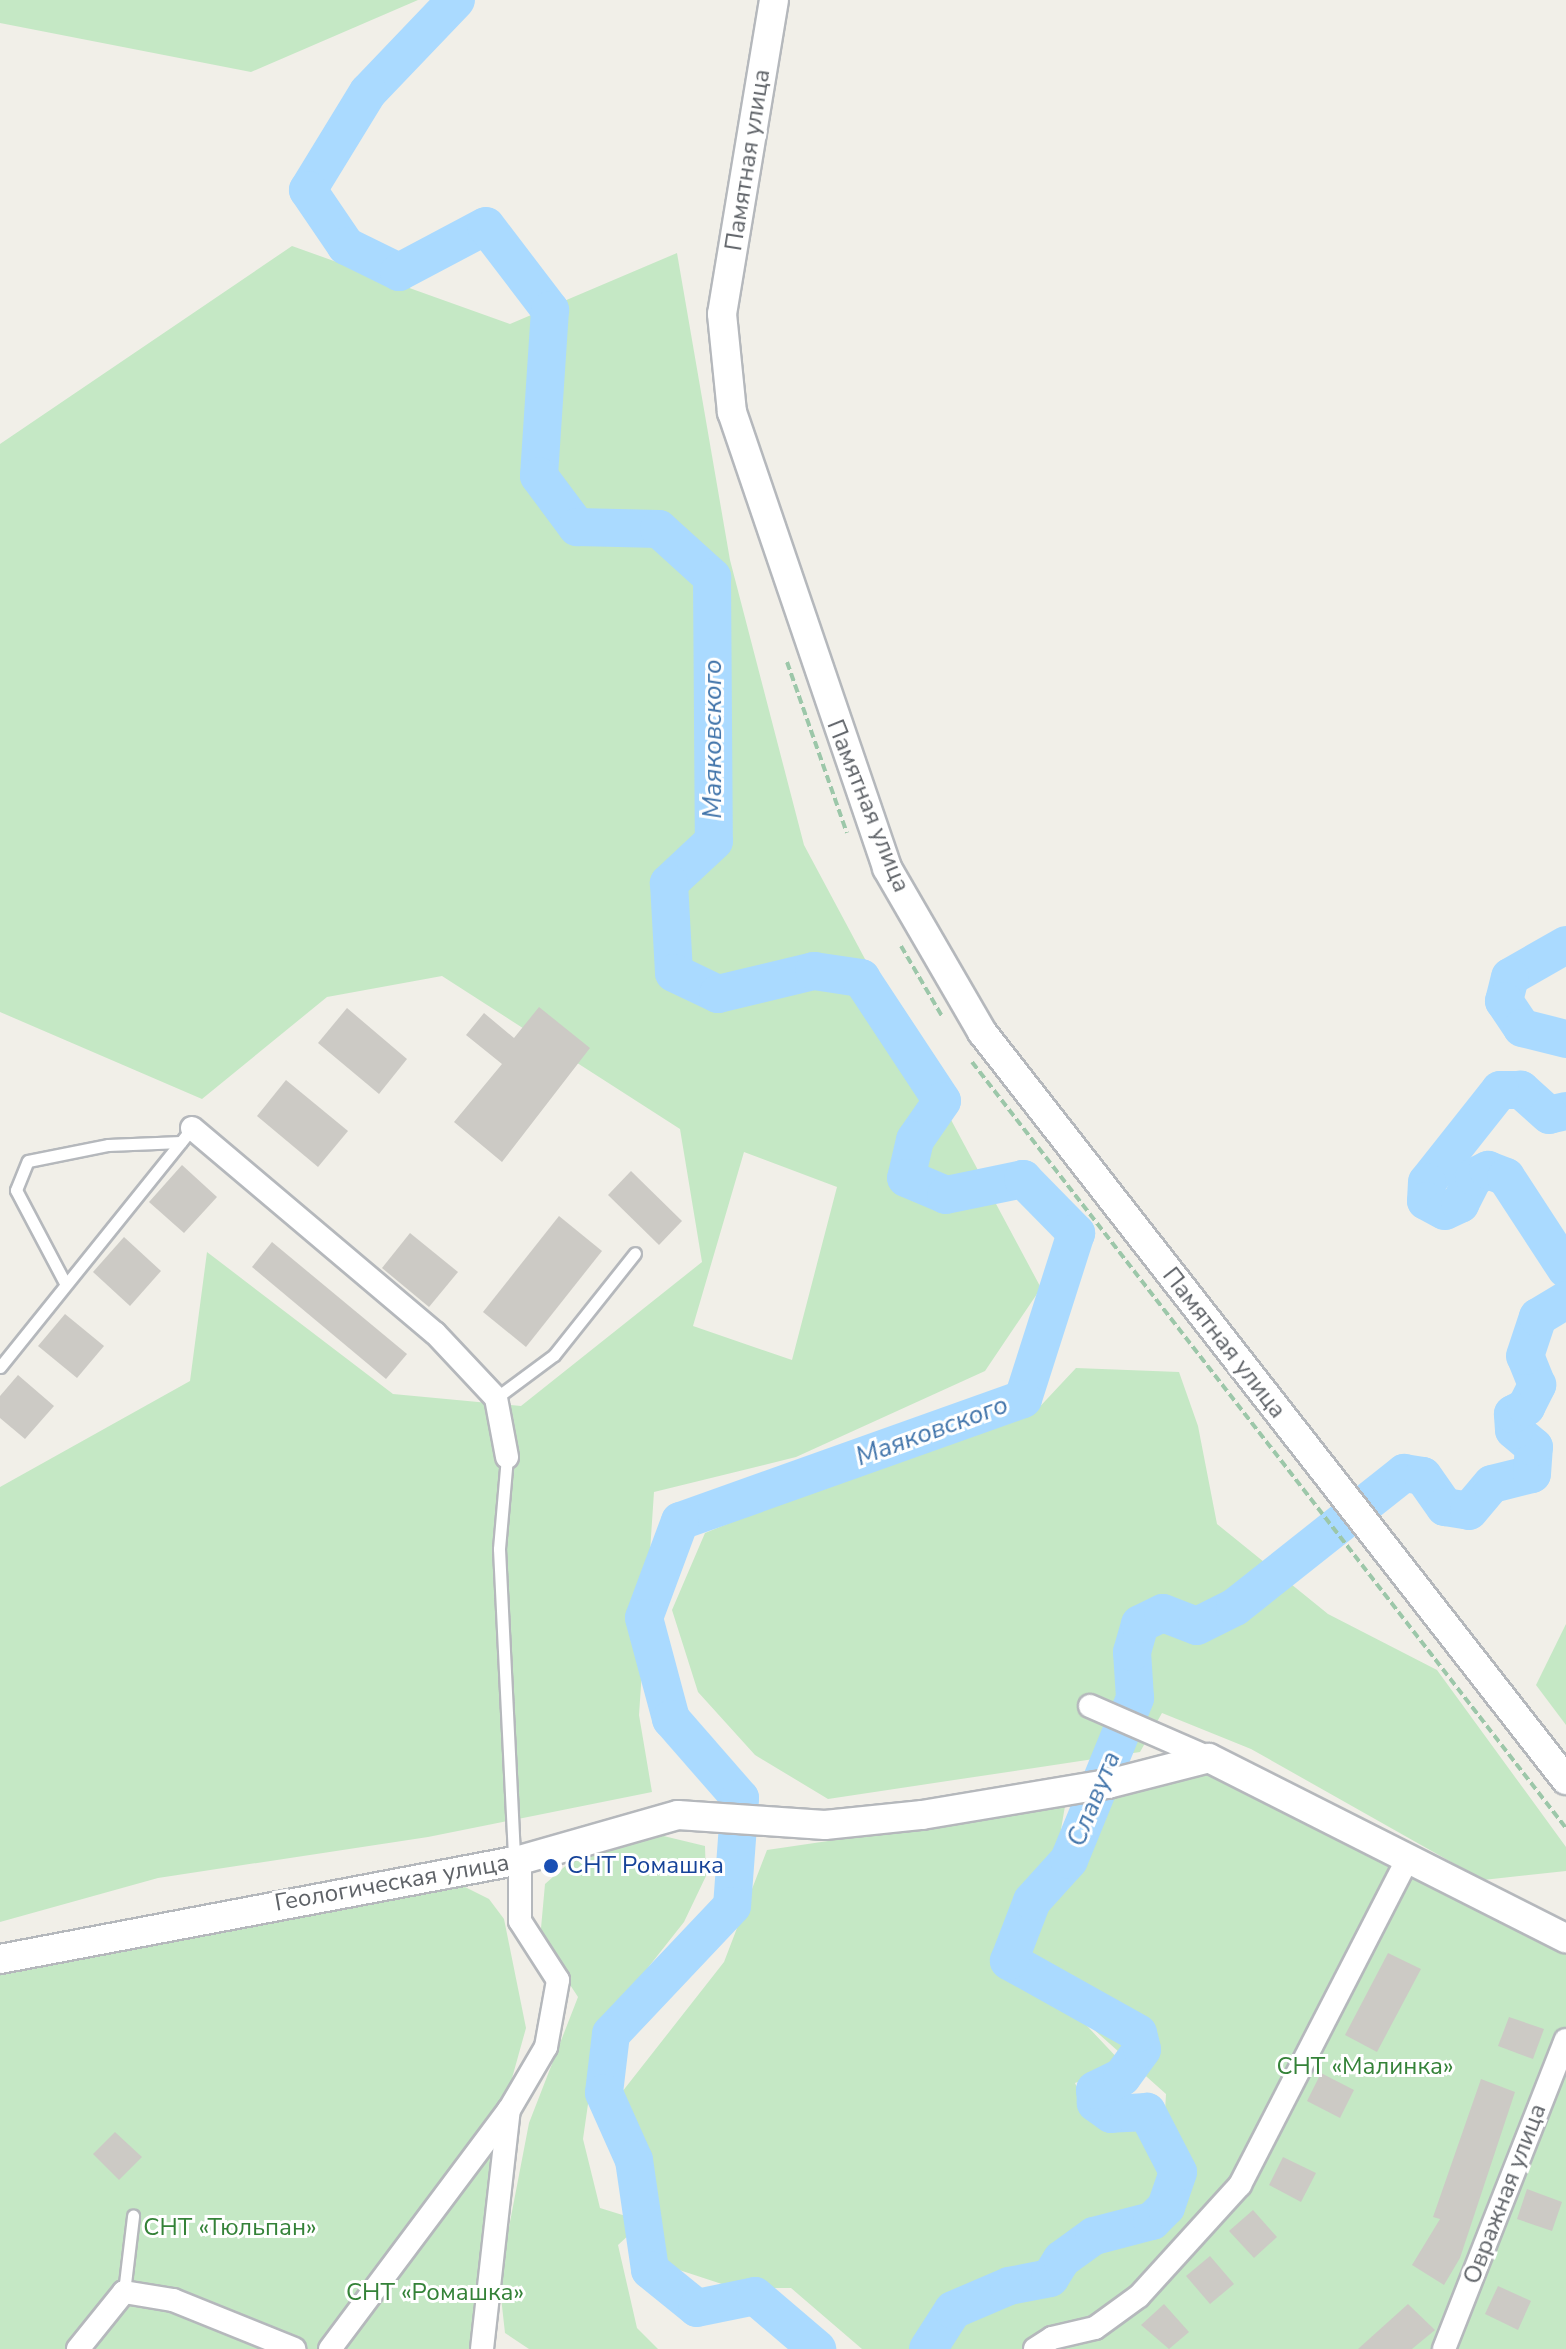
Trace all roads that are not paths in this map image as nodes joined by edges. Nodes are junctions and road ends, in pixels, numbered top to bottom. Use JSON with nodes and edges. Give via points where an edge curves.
{"nodes":[{"id":1,"x":774,"y":0,"type":"edge"},
{"id":2,"x":187,"y":1135,"type":"junction"},
{"id":3,"x":635,"y":1253,"type":"dead end"},
{"id":4,"x":65,"y":1283,"type":"junction"},
{"id":5,"x":0,"y":1367,"type":"edge"},
{"id":6,"x":496,"y":1398,"type":"junction"},
{"id":7,"x":507,"y":1457,"type":"joint"},
{"id":8,"x":1090,"y":1706,"type":"dead end"},
{"id":9,"x":1209,"y":1758,"type":"junction"},
{"id":10,"x":1566,"y":1780,"type":"edge"},
{"id":11,"x":1408,"y":1858,"type":"junction"},
{"id":12,"x":517,"y":1860,"type":"junction"},
{"id":13,"x":1566,"y":1938,"type":"edge"},
{"id":14,"x":0,"y":1959,"type":"edge"},
{"id":15,"x":1566,"y":2040,"type":"edge"},
{"id":16,"x":509,"y":2110,"type":"junction"},
{"id":17,"x":133,"y":2216,"type":"dead end"},
{"id":18,"x":124,"y":2292,"type":"junction"},
{"id":19,"x":78,"y":2349,"type":"edge"},
{"id":20,"x":294,"y":2349,"type":"edge"},
{"id":21,"x":330,"y":2349,"type":"edge"},
{"id":22,"x":482,"y":2349,"type":"edge"},
{"id":23,"x":1035,"y":2349,"type":"edge"},
{"id":24,"x":1444,"y":2349,"type":"edge"}],
"edges":[{"from":1,"to":10,"type":"street","name":"Памятная улица","via":[[722,314],[732,412],[887,868],[982,1032]]},
{"from":2,"to":4,"type":"lane"},
{"from":2,"to":4,"type":"lane","via":[[28,1161],[16,1190]]},
{"from":2,"to":6,"type":"street","via":[[435,1333]]},
{"from":3,"to":6,"type":"lane","via":[[554,1355]]},
{"from":4,"to":5,"type":"lane"},
{"from":6,"to":7,"type":"street"},
{"from":7,"to":12,"type":"lane","via":[[499,1549]]},
{"from":8,"to":9,"type":"street"},
{"from":9,"to":11,"type":"street"},
{"from":9,"to":12,"type":"street","name":"Геологическая улица","via":[[1041,1796],[825,1825],[678,1815]]},
{"from":11,"to":13,"type":"street"},
{"from":11,"to":23,"type":"street","via":[[1240,2185],[1139,2296],[1095,2328],[1052,2338]]},
{"from":12,"to":14,"type":"street","name":"Геологическая улица"},
{"from":12,"to":16,"type":"street","via":[[520,1921],[558,1980],[546,2047]]},
{"from":15,"to":24,"type":"street","name":"Овражная улица"},
{"from":16,"to":21,"type":"street"},
{"from":16,"to":22,"type":"street"},
{"from":17,"to":18,"type":"lane"},
{"from":18,"to":19,"type":"street"},
{"from":18,"to":20,"type":"street","via":[[173,2300]]}]}
